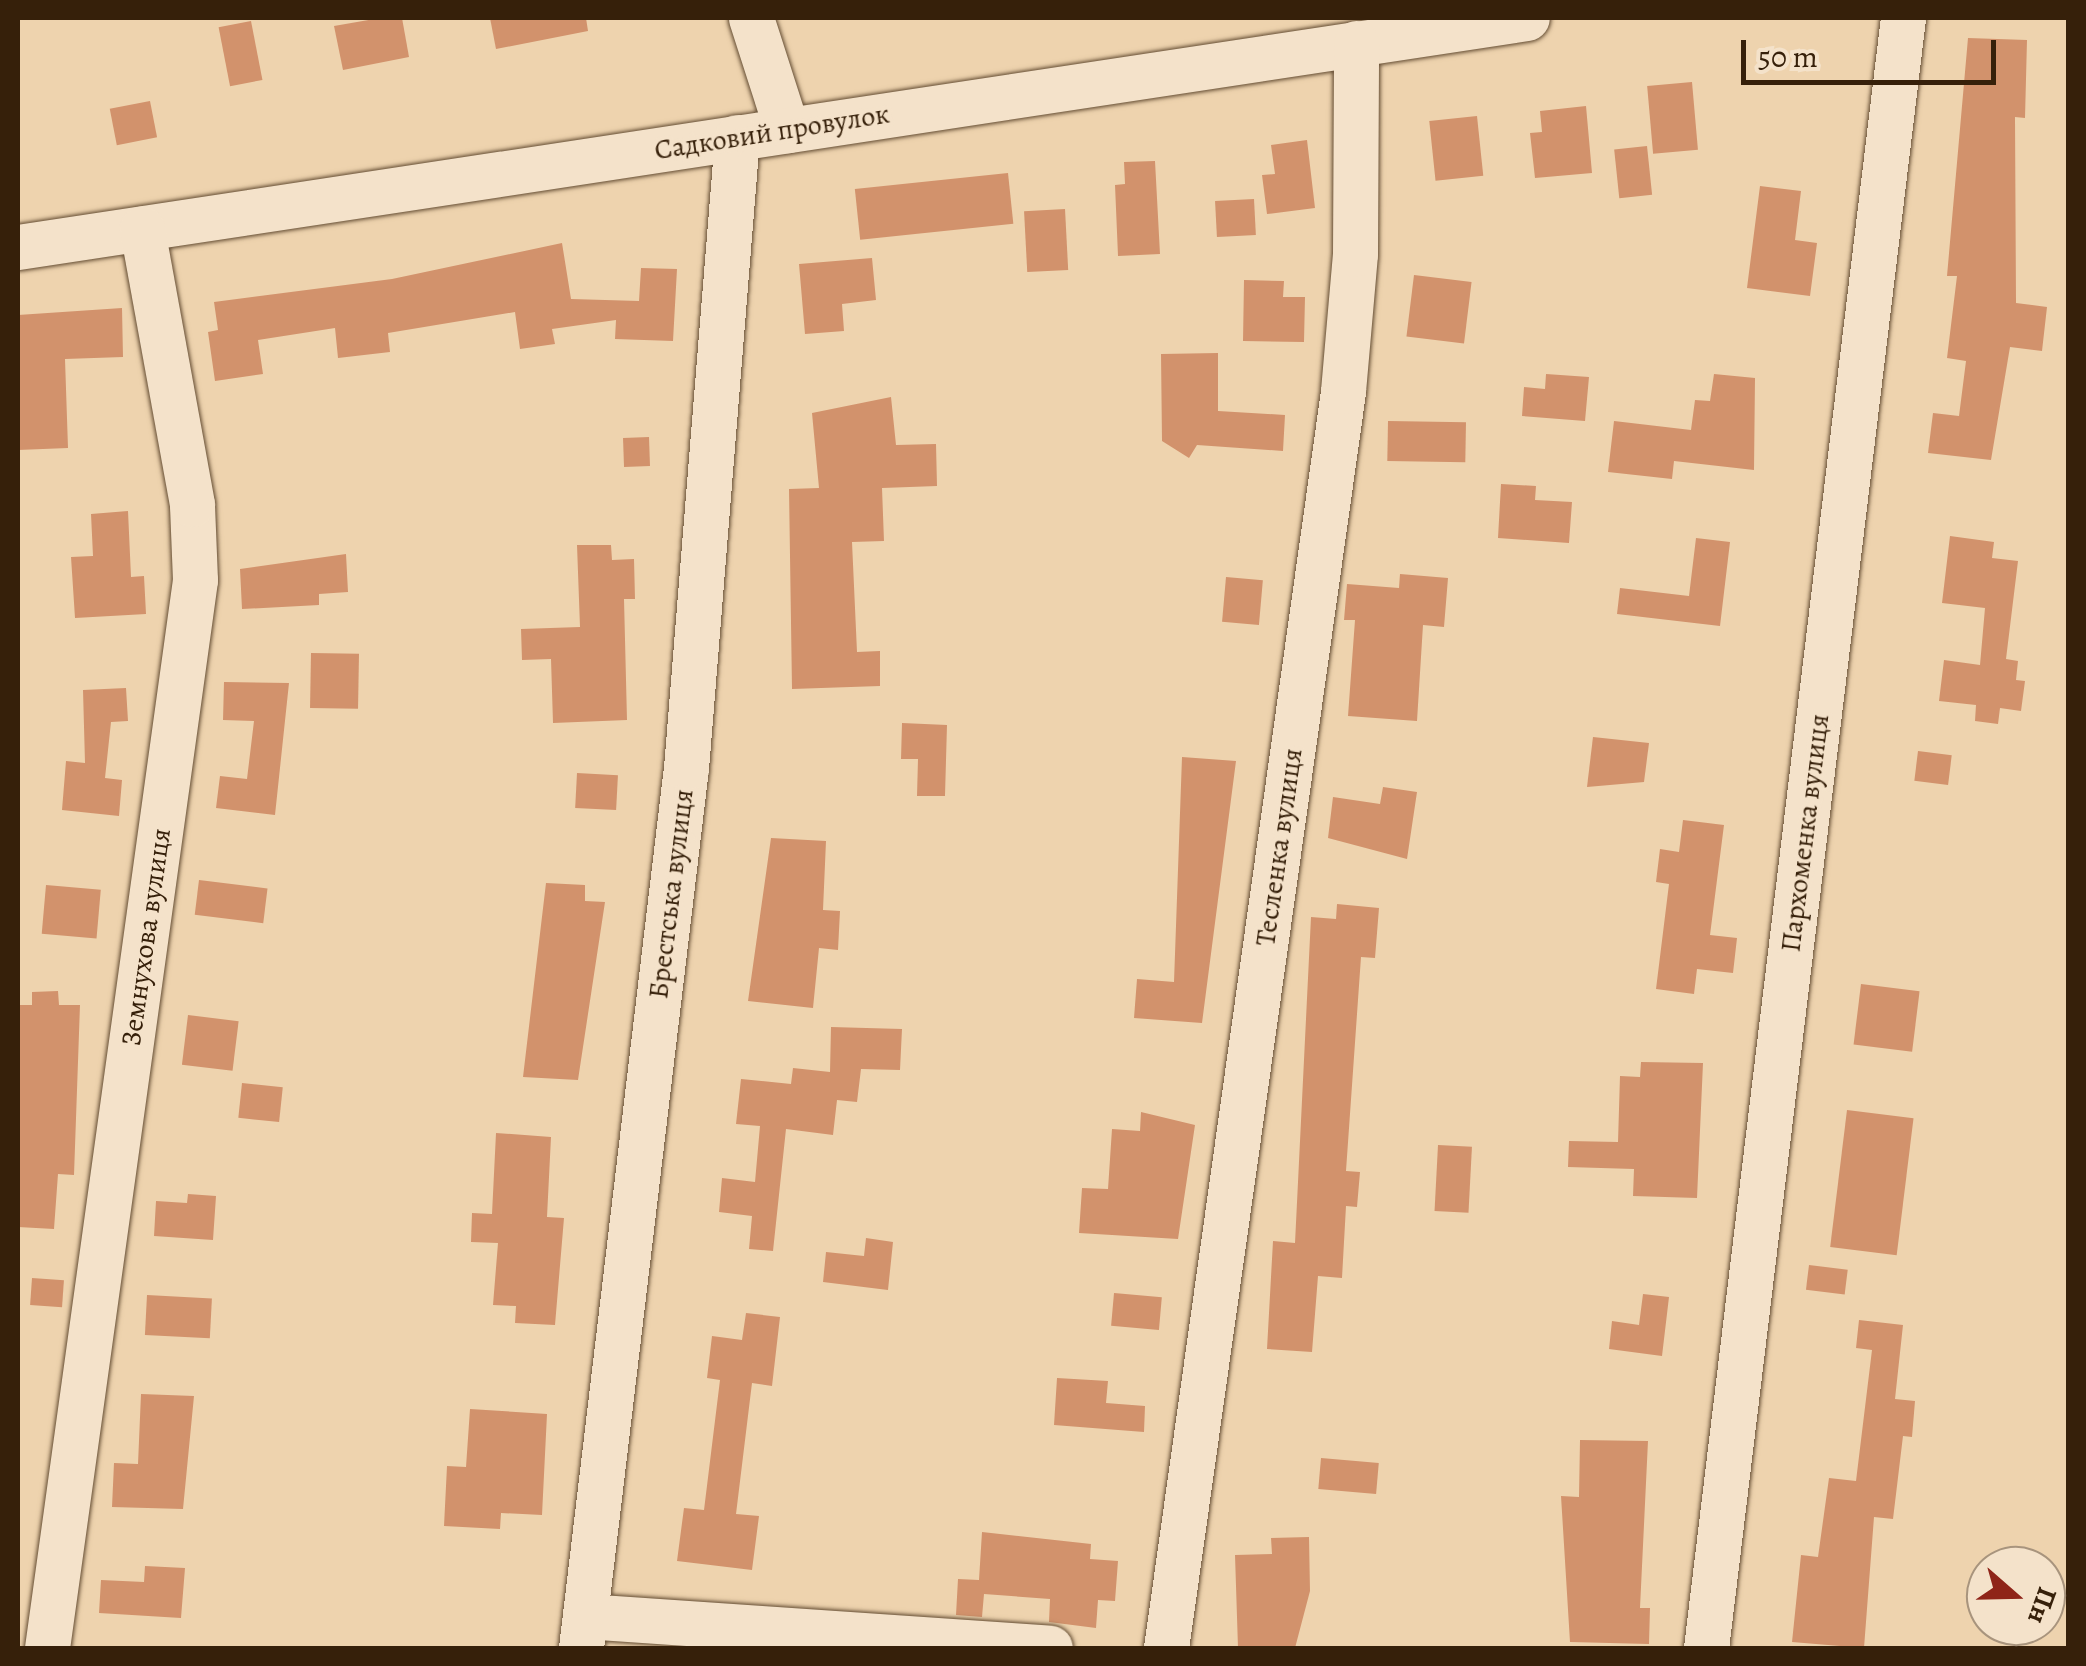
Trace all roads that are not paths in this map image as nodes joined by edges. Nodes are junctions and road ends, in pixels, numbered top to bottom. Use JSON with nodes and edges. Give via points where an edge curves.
{"nodes":[{"id":1,"x":752,"y":18,"type":"edge"},
{"id":2,"x":1527,"y":18,"type":"edge"},
{"id":3,"x":1903,"y":18,"type":"edge"},
{"id":4,"x":1356,"y":43,"type":"junction"},
{"id":5,"x":786,"y":130,"type":"junction"},
{"id":6,"x":737,"y":137,"type":"junction"},
{"id":7,"x":142,"y":228,"type":"junction"},
{"id":8,"x":18,"y":247,"type":"edge"},
{"id":9,"x":583,"y":1632,"type":"edge"},
{"id":10,"x":47,"y":1648,"type":"edge"},
{"id":11,"x":1050,"y":1648,"type":"edge"},
{"id":12,"x":1166,"y":1648,"type":"edge"},
{"id":13,"x":1706,"y":1648,"type":"edge"}],
"edges":[{"from":1,"to":5,"type":"street"},
{"from":2,"to":4,"type":"street","name":"Садковий провулок"},
{"from":3,"to":13,"type":"street","name":"Пархоменка вулиця"},
{"from":4,"to":5,"type":"street","name":"Садковий провулок"},
{"from":4,"to":12,"type":"street","name":"Тесленка вулиця","via":[[1355,254],[1343,392]]},
{"from":5,"to":6,"type":"street","name":"Садковий провулок"},
{"from":6,"to":7,"type":"street","name":"Садковий провулок"},
{"from":6,"to":9,"type":"street","name":"Брестська вулиця","via":[[686,768]]},
{"from":7,"to":8,"type":"street","name":"Садковий провулок"},
{"from":7,"to":10,"type":"street","name":"Земнухова вулиця","via":[[192,504],[195,580]]},
{"from":9,"to":11,"type":"street"}]}
